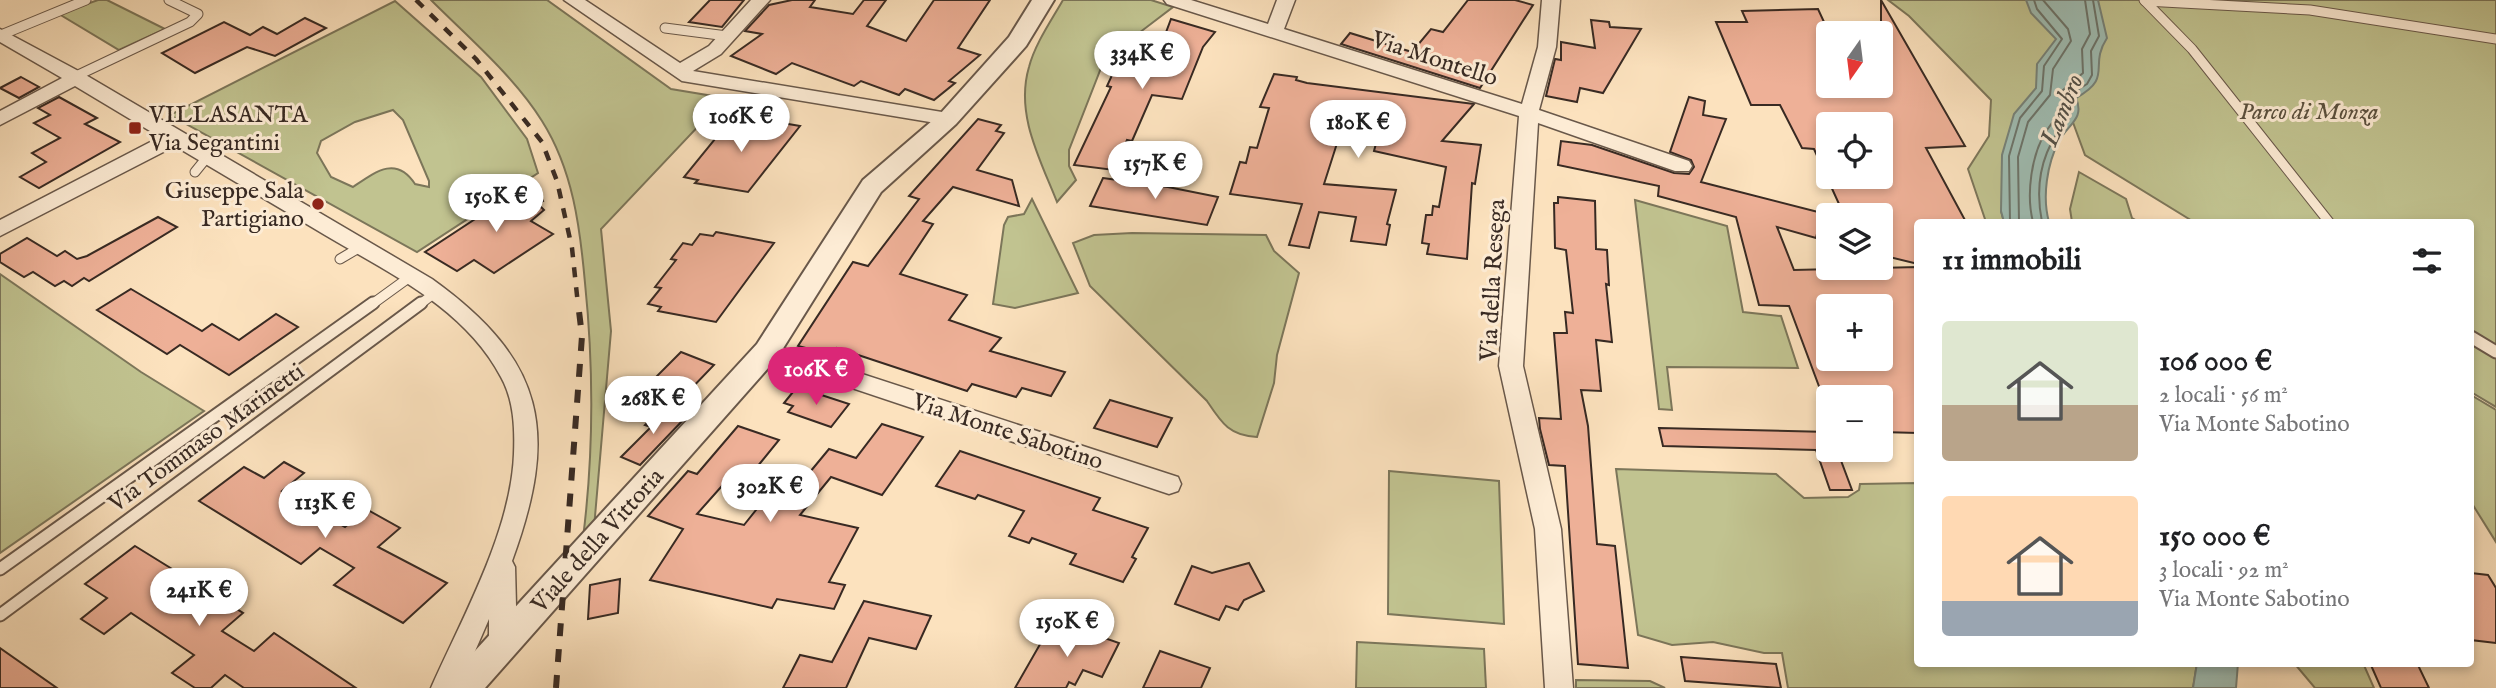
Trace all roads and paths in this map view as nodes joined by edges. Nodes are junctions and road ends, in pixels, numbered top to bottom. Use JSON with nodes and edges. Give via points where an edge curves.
{"nodes":[{"id":1,"x":86,"y":0,"type":"edge"},
{"id":2,"x":169,"y":0,"type":"edge"},
{"id":3,"x":573,"y":0,"type":"edge"},
{"id":4,"x":761,"y":0,"type":"edge"},
{"id":5,"x":1043,"y":0,"type":"edge"},
{"id":6,"x":1173,"y":0,"type":"edge"},
{"id":7,"x":1286,"y":0,"type":"edge"},
{"id":8,"x":1551,"y":0,"type":"edge"},
{"id":9,"x":2145,"y":1,"type":"edge"},
{"id":10,"x":666,"y":28,"type":"dead end"},
{"id":11,"x":1275,"y":33,"type":"junction"},
{"id":12,"x":1,"y":35,"type":"edge"},
{"id":13,"x":727,"y":36,"type":"junction"},
{"id":14,"x":2496,"y":39,"type":"edge"},
{"id":15,"x":680,"y":71,"type":"junction"},
{"id":16,"x":76,"y":78,"type":"junction"},
{"id":17,"x":1529,"y":113,"type":"junction"},
{"id":18,"x":0,"y":118,"type":"edge"},
{"id":19,"x":948,"y":119,"type":"junction"},
{"id":20,"x":176,"y":137,"type":"junction"},
{"id":21,"x":1682,"y":166,"type":"dead end"},
{"id":22,"x":2327,"y":219,"type":"edge"},
{"id":23,"x":0,"y":229,"type":"edge"},
{"id":24,"x":362,"y":246,"type":"junction"},
{"id":25,"x":340,"y":259,"type":"dead end"},
{"id":26,"x":411,"y":276,"type":"junction"},
{"id":27,"x":436,"y":292,"type":"junction"},
{"id":28,"x":2474,"y":339,"type":"edge"},
{"id":29,"x":767,"y":351,"type":"junction"},
{"id":30,"x":2496,"y":352,"type":"edge"},
{"id":31,"x":1169,"y":484,"type":"dead end"},
{"id":32,"x":502,"y":560,"type":"junction"},
{"id":33,"x":0,"y":569,"type":"edge"},
{"id":34,"x":0,"y":615,"type":"edge"},
{"id":35,"x":503,"y":645,"type":"junction"},
{"id":36,"x":445,"y":688,"type":"edge"},
{"id":37,"x":463,"y":688,"type":"edge"},
{"id":38,"x":1559,"y":688,"type":"edge"}],
"edges":[{"from":1,"to":12,"type":"lane"},
{"from":2,"to":16,"type":"lane","via":[[198,14]]},
{"from":3,"to":15,"type":"street"},
{"from":4,"to":13,"type":"street"},
{"from":5,"to":19,"type":"street","name":"Viale della Vittoria","via":[[1018,41]]},
{"from":6,"to":11,"type":"street","name":"Via Montello"},
{"from":7,"to":11,"type":"street"},
{"from":8,"to":17,"type":"street","name":"Via della Resega","via":[[1547,47]]},
{"from":9,"to":14,"type":"lane","via":[[2310,10]]},
{"from":9,"to":22,"type":"lane","via":[[2192,49]]},
{"from":10,"to":13,"type":"lane"},
{"from":11,"to":17,"type":"street","name":"Via Montello"},
{"from":12,"to":16,"type":"street"},
{"from":13,"to":15,"type":"street","via":[[703,59]]},
{"from":15,"to":19,"type":"street","via":[[703,81]]},
{"from":16,"to":18,"type":"street"},
{"from":16,"to":20,"type":"street"},
{"from":17,"to":21,"type":"street","name":"Via Montello"},
{"from":17,"to":38,"type":"street","name":"Via della Resega","via":[[1511,366],[1548,529]]},
{"from":19,"to":29,"type":"street","name":"Viale della Vittoria","via":[[872,186]]},
{"from":20,"to":23,"type":"street"},
{"from":20,"to":24,"type":"street","via":[[201,164]]},
{"from":24,"to":25,"type":"lane"},
{"from":24,"to":26,"type":"street"},
{"from":26,"to":27,"type":"street"},
{"from":26,"to":33,"type":"lane","name":"Via Tommaso Marinetti"},
{"from":27,"to":32,"type":"street","via":[[484,335],[518,386],[524,408],[522,478]]},
{"from":27,"to":34,"type":"lane","name":"Via Tommaso Marinetti"},
{"from":28,"to":30,"type":"lane"},
{"from":29,"to":31,"type":"street","name":"Via Monte Sabotino"},
{"from":29,"to":35,"type":"street","name":"Viale della Vittoria"},
{"from":32,"to":35,"type":"street"},
{"from":32,"to":36,"type":"street"},
{"from":35,"to":37,"type":"street","name":"Viale della Vittoria"}]}
